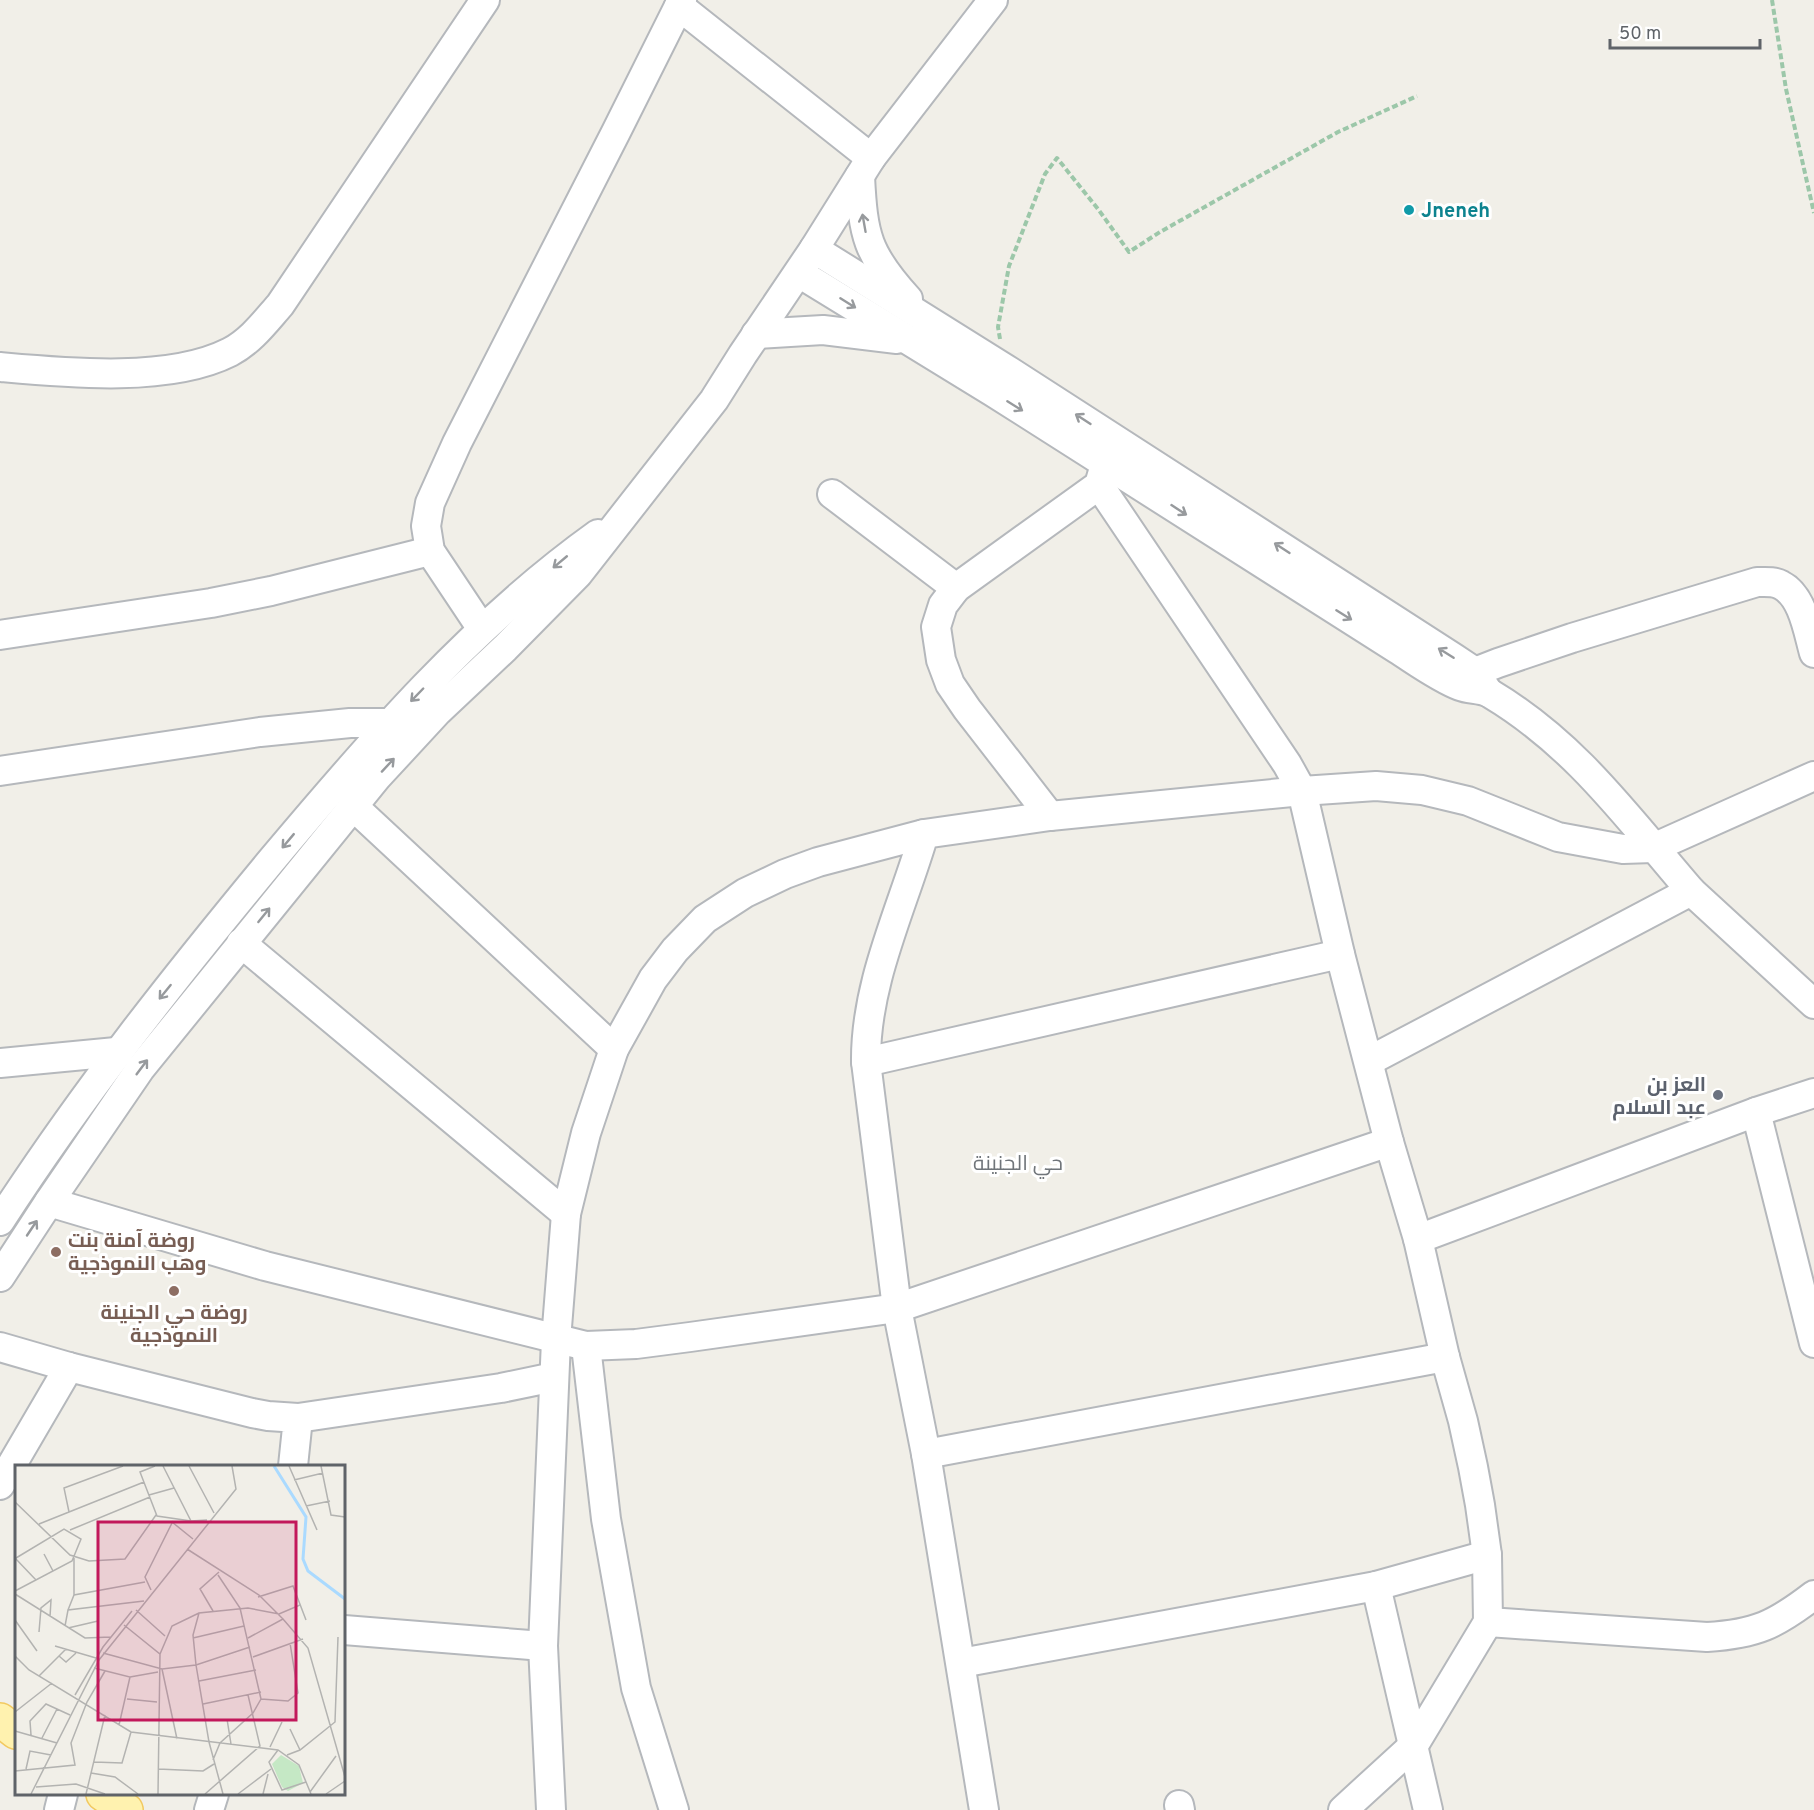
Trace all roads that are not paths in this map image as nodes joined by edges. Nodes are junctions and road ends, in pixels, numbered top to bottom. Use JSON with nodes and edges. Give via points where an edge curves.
{"nodes":[{"id":1,"x":485,"y":0,"type":"edge"},
{"id":2,"x":993,"y":0,"type":"edge"},
{"id":3,"x":681,"y":3,"type":"edge"},
{"id":4,"x":865,"y":167,"type":"junction"},
{"id":5,"x":814,"y":249,"type":"junction"},
{"id":6,"x":799,"y":273,"type":"junction"},
{"id":7,"x":920,"y":332,"type":"junction"},
{"id":8,"x":756,"y":334,"type":"junction"},
{"id":9,"x":0,"y":367,"type":"edge"},
{"id":10,"x":1107,"y":463,"type":"junction"},
{"id":11,"x":832,"y":494,"type":"dead end"},
{"id":12,"x":624,"y":515,"type":"junction"},
{"id":13,"x":430,"y":551,"type":"junction"},
{"id":14,"x":956,"y":588,"type":"junction"},
{"id":15,"x":482,"y":629,"type":"junction"},
{"id":16,"x":0,"y":635,"type":"edge"},
{"id":17,"x":1814,"y":653,"type":"edge"},
{"id":18,"x":1474,"y":683,"type":"junction"},
{"id":19,"x":391,"y":723,"type":"junction"},
{"id":20,"x":421,"y":730,"type":"junction"},
{"id":21,"x":0,"y":771,"type":"edge"},
{"id":22,"x":1814,"y":776,"type":"edge"},
{"id":23,"x":1302,"y":791,"type":"junction"},
{"id":24,"x":353,"y":806,"type":"junction"},
{"id":25,"x":1050,"y":816,"type":"junction"},
{"id":26,"x":924,"y":834,"type":"junction"},
{"id":27,"x":1653,"y":848,"type":"junction"},
{"id":28,"x":1691,"y":891,"type":"junction"},
{"id":29,"x":241,"y":944,"type":"junction"},
{"id":30,"x":1340,"y":954,"type":"junction"},
{"id":31,"x":1814,"y":1004,"type":"edge"},
{"id":32,"x":614,"y":1049,"type":"junction"},
{"id":33,"x":117,"y":1052,"type":"junction"},
{"id":34,"x":1369,"y":1061,"type":"junction"},
{"id":35,"x":866,"y":1062,"type":"junction"},
{"id":36,"x":0,"y":1063,"type":"edge"},
{"id":37,"x":1814,"y":1093,"type":"edge"},
{"id":38,"x":1756,"y":1112,"type":"junction"},
{"id":39,"x":1389,"y":1142,"type":"junction"},
{"id":40,"x":49,"y":1202,"type":"junction"},
{"id":41,"x":566,"y":1214,"type":"junction"},
{"id":42,"x":0,"y":1221,"type":"edge"},
{"id":43,"x":1418,"y":1239,"type":"junction"},
{"id":44,"x":0,"y":1277,"type":"edge"},
{"id":45,"x":897,"y":1308,"type":"junction"},
{"id":46,"x":556,"y":1340,"type":"junction"},
{"id":47,"x":1814,"y":1343,"type":"edge"},
{"id":48,"x":586,"y":1346,"type":"junction"},
{"id":49,"x":0,"y":1347,"type":"edge"},
{"id":50,"x":1445,"y":1357,"type":"junction"},
{"id":51,"x":69,"y":1367,"type":"junction"},
{"id":52,"x":554,"y":1377,"type":"junction"},
{"id":53,"x":298,"y":1418,"type":"junction"},
{"id":54,"x":926,"y":1454,"type":"junction"},
{"id":55,"x":293,"y":1465,"type":"edge"},
{"id":56,"x":0,"y":1485,"type":"edge"},
{"id":57,"x":1487,"y":1555,"type":"junction"},
{"id":58,"x":1376,"y":1587,"type":"junction"},
{"id":59,"x":1814,"y":1595,"type":"edge"},
{"id":60,"x":1488,"y":1622,"type":"junction"},
{"id":61,"x":345,"y":1630,"type":"edge"},
{"id":62,"x":543,"y":1646,"type":"junction"},
{"id":63,"x":961,"y":1663,"type":"junction"},
{"id":64,"x":0,"y":1720,"type":"edge"},
{"id":65,"x":15,"y":1731,"type":"edge"},
{"id":66,"x":1414,"y":1745,"type":"junction"},
{"id":67,"x":63,"y":1795,"type":"edge"},
{"id":68,"x":104,"y":1795,"type":"edge"},
{"id":69,"x":214,"y":1795,"type":"edge"},
{"id":70,"x":59,"y":1810,"type":"edge"},
{"id":71,"x":126,"y":1810,"type":"edge"},
{"id":72,"x":209,"y":1810,"type":"edge"},
{"id":73,"x":551,"y":1810,"type":"edge"},
{"id":74,"x":674,"y":1810,"type":"edge"},
{"id":75,"x":984,"y":1810,"type":"edge"},
{"id":76,"x":1344,"y":1810,"type":"edge"},
{"id":77,"x":1428,"y":1810,"type":"edge"}],
"edges":[{"from":1,"to":9,"type":"street","via":[[280,305],[250,339],[212,359],[152,372],[54,372]]},
{"from":2,"to":4,"type":"street"},
{"from":3,"to":4,"type":"street"},
{"from":3,"to":13,"type":"street","via":[[457,443],[430,503],[426,526]]},
{"from":4,"to":5,"type":"street"},
{"from":7,"to":4,"type":"street","one_way":true,"via":[[864,230]]},
{"from":5,"to":6,"type":"street"},
{"from":5,"to":7,"type":"street"},
{"from":6,"to":7,"type":"street","one_way":true},
{"from":6,"to":8,"type":"street"},
{"from":7,"to":8,"type":"street","via":[[823,330]]},
{"from":7,"to":10,"type":"street","one_way":true},
{"from":10,"to":7,"type":"street","one_way":true,"via":[[1006,369]]},
{"from":8,"to":12,"type":"street","via":[[714,400]]},
{"from":10,"to":14,"type":"street"},
{"from":10,"to":18,"type":"street","via":[[1397,649]]},
{"from":10,"to":23,"type":"street"},
{"from":11,"to":14,"type":"street"},
{"from":12,"to":15,"type":"street","one_way":true,"via":[[566,557]]},
{"from":12,"to":20,"type":"street","via":[[578,574]]},
{"from":13,"to":15,"type":"street"},
{"from":13,"to":16,"type":"street","via":[[211,603]]},
{"from":14,"to":25,"type":"street","via":[[943,605],[936,627],[941,660],[950,684]]},
{"from":15,"to":19,"type":"street","one_way":true},
{"from":17,"to":18,"type":"street","via":[[1796,599],[1780,584],[1757,582],[1572,638]]},
{"from":18,"to":27,"type":"street","via":[[1556,740],[1612,797]]},
{"from":19,"to":20,"type":"street"},
{"from":19,"to":21,"type":"street","via":[[260,732]]},
{"from":19,"to":33,"type":"street","one_way":true,"via":[[235,904]]},
{"from":24,"to":20,"type":"street","one_way":true},
{"from":22,"to":27,"type":"street"},
{"from":23,"to":25,"type":"street"},
{"from":23,"to":27,"type":"street","via":[[1376,786],[1422,790],[1468,801],[1558,837],[1623,849]]},
{"from":23,"to":30,"type":"street"},
{"from":29,"to":24,"type":"street","one_way":true},
{"from":24,"to":32,"type":"street"},
{"from":25,"to":26,"type":"street"},
{"from":26,"to":32,"type":"street","via":[[785,874],[745,893],[705,919],[653,979]]},
{"from":26,"to":35,"type":"street","via":[[879,970],[867,1024]]},
{"from":27,"to":28,"type":"street"},
{"from":28,"to":31,"type":"street"},
{"from":28,"to":34,"type":"street"},
{"from":40,"to":29,"type":"street","one_way":true,"via":[[140,1070]]},
{"from":29,"to":41,"type":"street"},
{"from":30,"to":34,"type":"street"},
{"from":30,"to":35,"type":"street"},
{"from":32,"to":41,"type":"street","via":[[586,1133]]},
{"from":33,"to":36,"type":"street"},
{"from":33,"to":42,"type":"street"},
{"from":34,"to":39,"type":"street"},
{"from":35,"to":45,"type":"street"},
{"from":37,"to":38,"type":"street"},
{"from":38,"to":43,"type":"street"},
{"from":38,"to":47,"type":"street"},
{"from":39,"to":43,"type":"street"},
{"from":39,"to":45,"type":"street"},
{"from":44,"to":40,"type":"street","one_way":true},
{"from":40,"to":46,"type":"street","via":[[265,1266]]},
{"from":41,"to":46,"type":"street"},
{"from":43,"to":50,"type":"street"},
{"from":45,"to":48,"type":"street","via":[[679,1338]]},
{"from":45,"to":54,"type":"street"},
{"from":46,"to":48,"type":"street"},
{"from":46,"to":52,"type":"street"},
{"from":48,"to":74,"type":"street","via":[[606,1519],[634,1677]]},
{"from":49,"to":51,"type":"street"},
{"from":50,"to":54,"type":"street"},
{"from":50,"to":57,"type":"street","via":[[1473,1467]]},
{"from":51,"to":53,"type":"street","via":[[252,1413]]},
{"from":51,"to":56,"type":"street"},
{"from":52,"to":53,"type":"street"},
{"from":52,"to":62,"type":"street"},
{"from":53,"to":55,"type":"street"},
{"from":54,"to":63,"type":"street"},
{"from":57,"to":58,"type":"street"},
{"from":57,"to":60,"type":"street"},
{"from":58,"to":63,"type":"street"},
{"from":58,"to":66,"type":"street"},
{"from":59,"to":60,"type":"street","via":[[1787,1616],[1736,1636]]},
{"from":60,"to":66,"type":"street"},
{"from":61,"to":62,"type":"street"},
{"from":62,"to":73,"type":"street"},
{"from":63,"to":75,"type":"street"},
{"from":64,"to":65,"type":"main road"},
{"from":66,"to":76,"type":"street"},
{"from":66,"to":77,"type":"street"},
{"from":67,"to":70,"type":"street"},
{"from":68,"to":71,"type":"main road"},
{"from":69,"to":72,"type":"street"}]}
